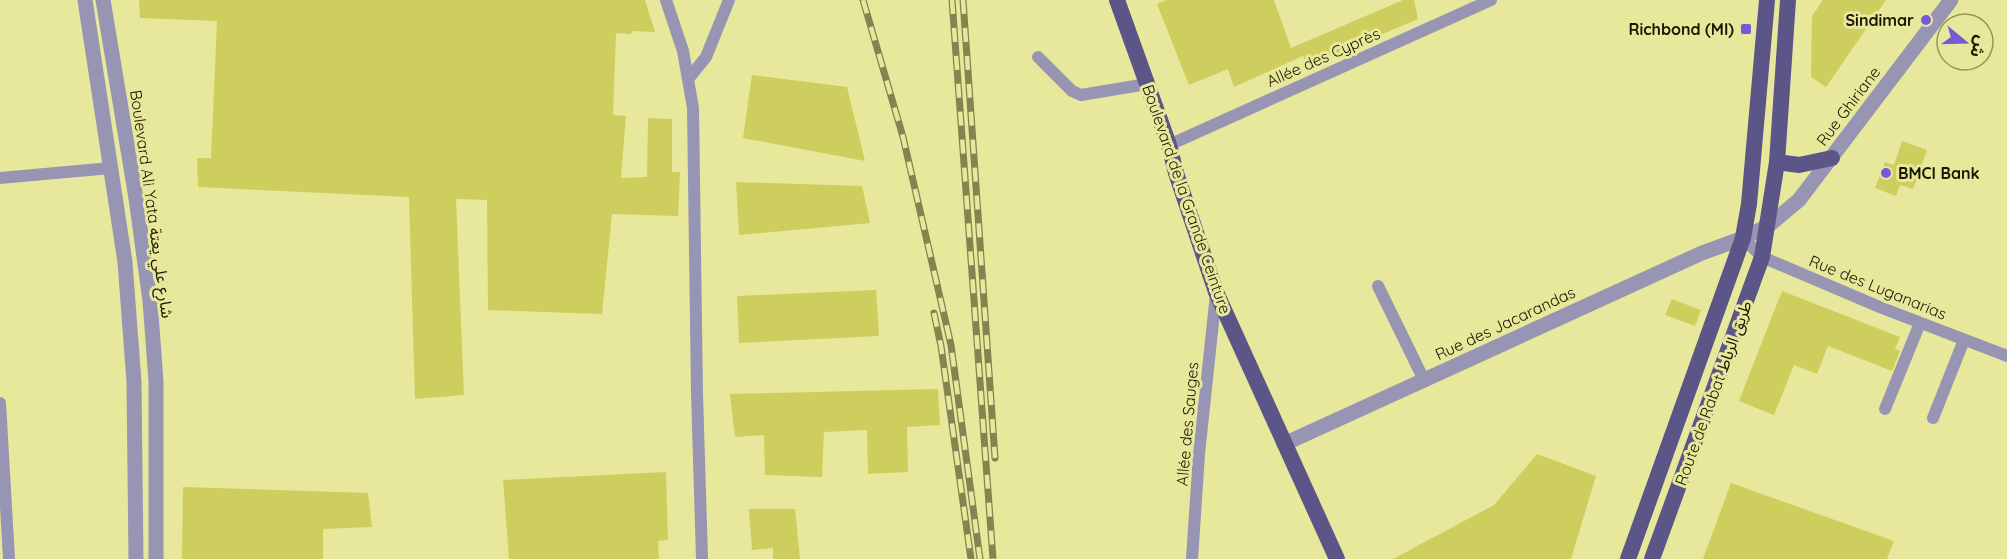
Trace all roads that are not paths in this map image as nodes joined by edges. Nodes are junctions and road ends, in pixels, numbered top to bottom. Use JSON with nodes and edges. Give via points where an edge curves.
{"nodes":[{"id":1,"x":85,"y":0,"type":"edge"},
{"id":2,"x":103,"y":0,"type":"edge"},
{"id":3,"x":666,"y":0,"type":"edge"},
{"id":4,"x":729,"y":0,"type":"edge"},
{"id":5,"x":1117,"y":0,"type":"edge"},
{"id":6,"x":1491,"y":0,"type":"edge"},
{"id":7,"x":1767,"y":0,"type":"edge"},
{"id":8,"x":1788,"y":0,"type":"edge"},
{"id":9,"x":1951,"y":0,"type":"edge"},
{"id":10,"x":1038,"y":57,"type":"dead end"},
{"id":11,"x":689,"y":78,"type":"junction"},
{"id":12,"x":1147,"y":84,"type":"junction"},
{"id":13,"x":1169,"y":145,"type":"junction"},
{"id":14,"x":1832,"y":158,"type":"junction"},
{"id":15,"x":1777,"y":162,"type":"junction"},
{"id":16,"x":111,"y":168,"type":"junction"},
{"id":17,"x":0,"y":178,"type":"edge"},
{"id":18,"x":1768,"y":226,"type":"junction"},
{"id":19,"x":1743,"y":238,"type":"junction"},
{"id":20,"x":1762,"y":257,"type":"junction"},
{"id":21,"x":1378,"y":286,"type":"dead end"},
{"id":22,"x":1216,"y":292,"type":"junction"},
{"id":23,"x":1920,"y":323,"type":"junction"},
{"id":24,"x":1964,"y":340,"type":"junction"},
{"id":25,"x":2007,"y":356,"type":"edge"},
{"id":26,"x":1424,"y":380,"type":"junction"},
{"id":27,"x":0,"y":403,"type":"edge"},
{"id":28,"x":1885,"y":409,"type":"dead end"},
{"id":29,"x":1933,"y":418,"type":"dead end"},
{"id":30,"x":1284,"y":444,"type":"junction"},
{"id":31,"x":4,"y":522,"type":"edge"},
{"id":32,"x":9,"y":559,"type":"edge"},
{"id":33,"x":136,"y":559,"type":"edge"},
{"id":34,"x":156,"y":559,"type":"edge"},
{"id":35,"x":702,"y":559,"type":"edge"},
{"id":36,"x":1192,"y":559,"type":"edge"},
{"id":37,"x":1337,"y":559,"type":"edge"},
{"id":38,"x":1628,"y":559,"type":"edge"},
{"id":39,"x":1652,"y":559,"type":"edge"}],
"edges":[{"from":1,"to":16,"type":"street","name":"Boulevard Ali Yata شارع علي يعتة"},
{"from":2,"to":34,"type":"street","name":"Boulevard Ali Yata شارع علي يعتة","via":[[150,301],[156,381]]},
{"from":3,"to":11,"type":"street"},
{"from":4,"to":11,"type":"street","via":[[706,57]]},
{"from":5,"to":12,"type":"main road","name":"Boulevard de la Grande Ceinture"},
{"from":6,"to":13,"type":"street","name":"Allée des Cyprès"},
{"from":7,"to":19,"type":"main road","name":"Route de Rabat طريق الرباط"},
{"from":8,"to":15,"type":"main road","name":"Route de Rabat طريق الرباط"},
{"from":9,"to":14,"type":"street","name":"Rue Ghiriane"},
{"from":10,"to":12,"type":"street","via":[[1081,95]]},
{"from":11,"to":35,"type":"street","via":[[693,108]]},
{"from":12,"to":13,"type":"main road","name":"Boulevard de la Grande Ceinture"},
{"from":13,"to":22,"type":"main road","name":"Boulevard de la Grande Ceinture"},
{"from":14,"to":15,"type":"main road","via":[[1799,165]]},
{"from":14,"to":18,"type":"street","name":"Rue Ghiriane","via":[[1799,200]]},
{"from":15,"to":18,"type":"main road","name":"Route de Rabat طريق الرباط"},
{"from":16,"to":17,"type":"street"},
{"from":16,"to":33,"type":"street","name":"Boulevard Ali Yata شارع علي يعتة","via":[[133,356]]},
{"from":18,"to":19,"type":"street","name":"Rue Ghiriane"},
{"from":18,"to":20,"type":"main road","name":"Route de Rabat طريق الرباط"},
{"from":19,"to":20,"type":"street","name":"Rue des Luganarias"},
{"from":19,"to":26,"type":"street","name":"Rue des Jacarandas"},
{"from":19,"to":38,"type":"main road","name":"Route de Rabat طريق الرباط"},
{"from":20,"to":23,"type":"street","name":"Rue des Luganarias"},
{"from":20,"to":39,"type":"main road","name":"Route de Rabat طريق الرباط"},
{"from":21,"to":26,"type":"street"},
{"from":22,"to":30,"type":"main road","name":"Boulevard de la Grande Ceinture"},
{"from":22,"to":36,"type":"street","name":"Allée des Sauges"},
{"from":23,"to":24,"type":"street","name":"Rue des Luganarias"},
{"from":23,"to":28,"type":"street"},
{"from":24,"to":25,"type":"street","name":"Rue des Luganarias"},
{"from":24,"to":29,"type":"street"},
{"from":26,"to":30,"type":"street","name":"Rue des Jacarandas"},
{"from":27,"to":31,"type":"street"},
{"from":30,"to":37,"type":"main road","name":"Boulevard de la Grande Ceinture"},
{"from":31,"to":32,"type":"street"}]}
